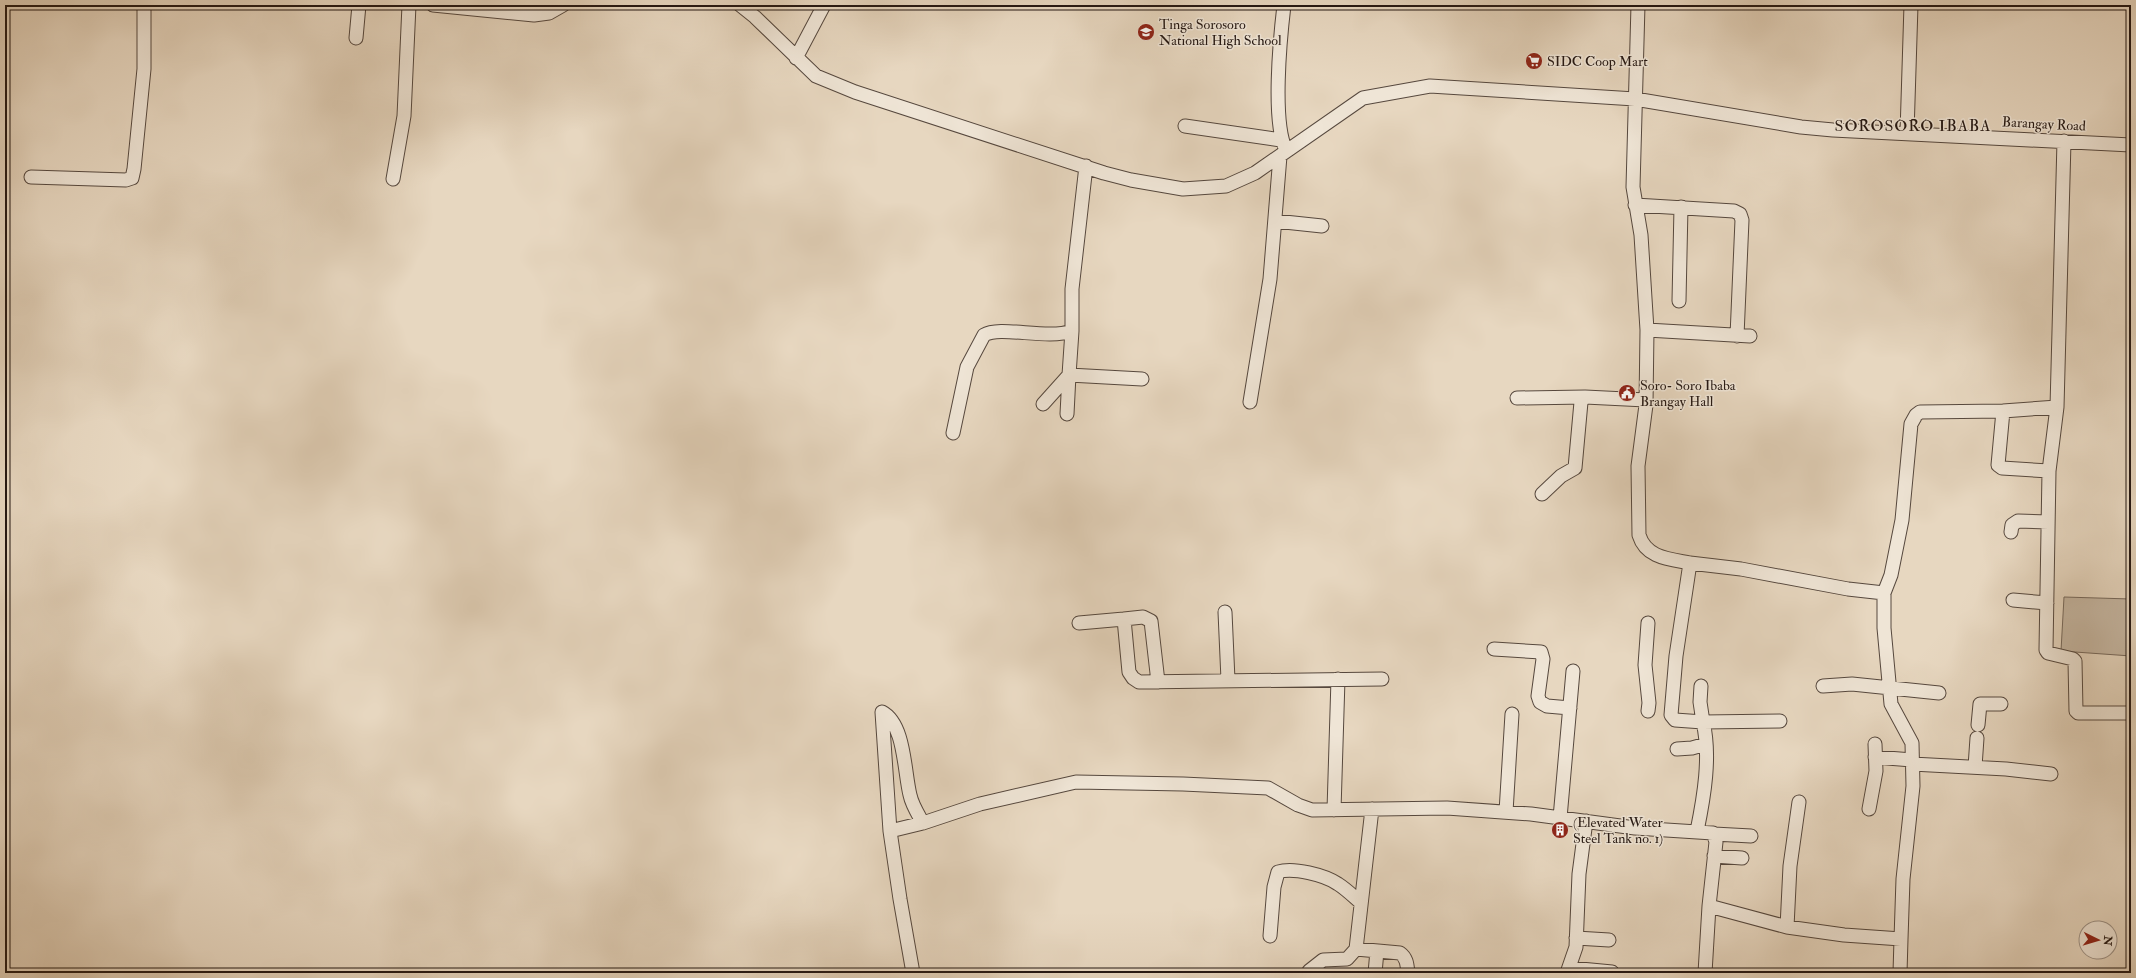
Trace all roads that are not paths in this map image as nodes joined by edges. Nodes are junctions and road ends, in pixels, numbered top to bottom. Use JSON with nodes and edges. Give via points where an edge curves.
{"nodes":[{"id":1,"x":144,"y":5,"type":"edge"},
{"id":2,"x":359,"y":5,"type":"edge"},
{"id":3,"x":409,"y":5,"type":"edge"},
{"id":4,"x":433,"y":5,"type":"edge"},
{"id":5,"x":563,"y":5,"type":"edge"},
{"id":6,"x":740,"y":5,"type":"edge"},
{"id":7,"x":824,"y":5,"type":"edge"},
{"id":8,"x":1284,"y":5,"type":"edge"},
{"id":9,"x":1638,"y":5,"type":"edge"},
{"id":10,"x":1911,"y":5,"type":"edge"},
{"id":11,"x":356,"y":38,"type":"dead end"},
{"id":12,"x":796,"y":58,"type":"junction"},
{"id":13,"x":1635,"y":99,"type":"junction"},
{"id":14,"x":1185,"y":126,"type":"dead end"},
{"id":15,"x":1907,"y":133,"type":"junction"},
{"id":16,"x":2064,"y":141,"type":"junction"},
{"id":17,"x":2131,"y":144,"type":"edge"},
{"id":18,"x":1282,"y":149,"type":"junction"},
{"id":19,"x":1086,"y":166,"type":"junction"},
{"id":20,"x":31,"y":177,"type":"dead end"},
{"id":21,"x":393,"y":179,"type":"dead end"},
{"id":22,"x":1635,"y":205,"type":"junction"},
{"id":23,"x":1681,"y":207,"type":"junction"},
{"id":24,"x":1274,"y":221,"type":"junction"},
{"id":25,"x":1322,"y":226,"type":"dead end"},
{"id":26,"x":1678,"y":301,"type":"dead end"},
{"id":27,"x":1647,"y":330,"type":"junction"},
{"id":28,"x":1072,"y":331,"type":"junction"},
{"id":29,"x":1069,"y":375,"type":"junction"},
{"id":30,"x":1142,"y":379,"type":"dead end"},
{"id":31,"x":1585,"y":396,"type":"junction"},
{"id":32,"x":1517,"y":398,"type":"dead end"},
{"id":33,"x":1646,"y":400,"type":"junction"},
{"id":34,"x":1250,"y":402,"type":"dead end"},
{"id":35,"x":1043,"y":404,"type":"dead end"},
{"id":36,"x":2057,"y":407,"type":"junction"},
{"id":37,"x":2003,"y":411,"type":"junction"},
{"id":38,"x":1067,"y":414,"type":"dead end"},
{"id":39,"x":953,"y":433,"type":"dead end"},
{"id":40,"x":2049,"y":471,"type":"junction"},
{"id":41,"x":1542,"y":494,"type":"dead end"},
{"id":42,"x":2048,"y":522,"type":"junction"},
{"id":43,"x":2011,"y":532,"type":"dead end"},
{"id":44,"x":1690,"y":563,"type":"junction"},
{"id":45,"x":1884,"y":593,"type":"junction"},
{"id":46,"x":2013,"y":600,"type":"dead end"},
{"id":47,"x":2047,"y":603,"type":"junction"},
{"id":48,"x":1225,"y":612,"type":"dead end"},
{"id":49,"x":1124,"y":620,"type":"junction"},
{"id":50,"x":1079,"y":623,"type":"dead end"},
{"id":51,"x":1648,"y":623,"type":"dead end"},
{"id":52,"x":1494,"y":649,"type":"dead end"},
{"id":53,"x":1573,"y":670,"type":"dead end"},
{"id":54,"x":1338,"y":679,"type":"junction"},
{"id":55,"x":1382,"y":679,"type":"dead end"},
{"id":56,"x":1228,"y":680,"type":"junction"},
{"id":57,"x":1158,"y":682,"type":"junction"},
{"id":58,"x":1701,"y":686,"type":"dead end"},
{"id":59,"x":1823,"y":686,"type":"dead end"},
{"id":60,"x":1890,"y":688,"type":"junction"},
{"id":61,"x":1939,"y":693,"type":"dead end"},
{"id":62,"x":2001,"y":704,"type":"dead end"},
{"id":63,"x":1570,"y":708,"type":"junction"},
{"id":64,"x":1648,"y":712,"type":"dead end"},
{"id":65,"x":2131,"y":713,"type":"edge"},
{"id":66,"x":1512,"y":714,"type":"dead end"},
{"id":67,"x":1780,"y":721,"type":"dead end"},
{"id":68,"x":1703,"y":722,"type":"junction"},
{"id":69,"x":1706,"y":744,"type":"junction"},
{"id":70,"x":1677,"y":749,"type":"dead end"},
{"id":71,"x":1912,"y":762,"type":"junction"},
{"id":72,"x":1975,"y":767,"type":"junction"},
{"id":73,"x":2051,"y":774,"type":"dead end"},
{"id":74,"x":1799,"y":802,"type":"dead end"},
{"id":75,"x":1372,"y":809,"type":"junction"},
{"id":76,"x":1869,"y":809,"type":"dead end"},
{"id":77,"x":1334,"y":810,"type":"junction"},
{"id":78,"x":1506,"y":812,"type":"junction"},
{"id":79,"x":1560,"y":818,"type":"junction"},
{"id":80,"x":1586,"y":821,"type":"junction"},
{"id":81,"x":923,"y":823,"type":"junction"},
{"id":82,"x":890,"y":831,"type":"junction"},
{"id":83,"x":1697,"y":831,"type":"junction"},
{"id":84,"x":1714,"y":834,"type":"junction"},
{"id":85,"x":1751,"y":836,"type":"dead end"},
{"id":86,"x":1714,"y":856,"type":"junction"},
{"id":87,"x":1742,"y":858,"type":"dead end"},
{"id":88,"x":1360,"y":902,"type":"junction"},
{"id":89,"x":1709,"y":906,"type":"junction"},
{"id":90,"x":1787,"y":927,"type":"junction"},
{"id":91,"x":1270,"y":936,"type":"dead end"},
{"id":92,"x":1576,"y":938,"type":"junction"},
{"id":93,"x":1901,"y":939,"type":"junction"},
{"id":94,"x":1609,"y":940,"type":"dead end"},
{"id":95,"x":1356,"y":949,"type":"junction"},
{"id":96,"x":1377,"y":951,"type":"junction"},
{"id":97,"x":1309,"y":971,"type":"dead end"},
{"id":98,"x":1568,"y":971,"type":"edge"},
{"id":99,"x":1612,"y":972,"type":"dead end"},
{"id":100,"x":913,"y":973,"type":"edge"},
{"id":101,"x":1375,"y":973,"type":"edge"},
{"id":102,"x":1408,"y":973,"type":"edge"},
{"id":103,"x":1705,"y":973,"type":"edge"},
{"id":104,"x":1900,"y":973,"type":"edge"}],
"edges":[{"from":1,"to":20,"type":"street","via":[[144,69],[132,178],[126,180]]},
{"from":2,"to":11,"type":"street"},
{"from":3,"to":21,"type":"street","via":[[404,116]]},
{"from":4,"to":5,"type":"street","via":[[534,15],[549,13]]},
{"from":6,"to":12,"type":"street","name":"Barangay Road","via":[[755,16]]},
{"from":7,"to":12,"type":"street"},
{"from":8,"to":18,"type":"street","via":[[1279,117]]},
{"from":9,"to":13,"type":"street"},
{"from":10,"to":15,"type":"street"},
{"from":12,"to":19,"type":"street","name":"Barangay Road","via":[[816,76],[855,92]]},
{"from":13,"to":15,"type":"street","name":"Barangay Road","via":[[1801,127]]},
{"from":13,"to":18,"type":"street","name":"Barangay Road","via":[[1430,86],[1363,98]]},
{"from":13,"to":22,"type":"street"},
{"from":14,"to":18,"type":"street"},
{"from":15,"to":16,"type":"street","name":"Barangay Road"},
{"from":16,"to":17,"type":"street","name":"Barangay Road"},
{"from":16,"to":36,"type":"street"},
{"from":18,"to":19,"type":"street","name":"Barangay Road","via":[[1255,173],[1226,186],[1183,189],[1131,180]]},
{"from":18,"to":24,"type":"street"},
{"from":19,"to":28,"type":"street","via":[[1072,289]]},
{"from":22,"to":23,"type":"street"},
{"from":22,"to":27,"type":"street","via":[[1641,235]]},
{"from":23,"to":26,"type":"street"},
{"from":23,"to":27,"type":"street","via":[[1734,211],[1740,214],[1743,336]]},
{"from":24,"to":25,"type":"street"},
{"from":24,"to":34,"type":"street","via":[[1270,279]]},
{"from":27,"to":33,"type":"street"},
{"from":28,"to":29,"type":"street"},
{"from":28,"to":39,"type":"street","via":[[1055,335],[995,332],[984,335],[967,367]]},
{"from":29,"to":30,"type":"street"},
{"from":29,"to":35,"type":"street"},
{"from":29,"to":38,"type":"street"},
{"from":31,"to":32,"type":"street"},
{"from":31,"to":33,"type":"street"},
{"from":31,"to":41,"type":"street","via":[[1581,402],[1574,468]]},
{"from":33,"to":44,"type":"street","via":[[1638,466],[1639,535],[1649,551],[1658,556]]},
{"from":36,"to":37,"type":"street"},
{"from":36,"to":40,"type":"street"},
{"from":37,"to":40,"type":"street","via":[[1998,465],[2002,468]]},
{"from":37,"to":45,"type":"street","via":[[1920,412],[1916,415],[1911,424],[1896,555]]},
{"from":40,"to":42,"type":"street"},
{"from":42,"to":43,"type":"street","via":[[2018,521],[2012,526]]},
{"from":42,"to":47,"type":"street"},
{"from":44,"to":45,"type":"street"},
{"from":44,"to":68,"type":"street","via":[[1676,656],[1671,715],[1672,720]]},
{"from":45,"to":60,"type":"street","via":[[1884,628]]},
{"from":46,"to":47,"type":"street"},
{"from":47,"to":65,"type":"street","via":[[2046,650],[2048,653],[2075,661],[2078,714]]},
{"from":48,"to":56,"type":"street"},
{"from":49,"to":50,"type":"street"},
{"from":49,"to":57,"type":"street","via":[[1129,672],[1132,678],[1139,682]]},
{"from":49,"to":57,"type":"street","via":[[1143,617],[1151,621]]},
{"from":51,"to":64,"type":"street","via":[[1645,665],[1650,703]]},
{"from":52,"to":63,"type":"street","via":[[1541,652],[1543,659],[1538,696],[1540,702],[1547,706]]},
{"from":53,"to":63,"type":"street"},
{"from":54,"to":55,"type":"street"},
{"from":54,"to":56,"type":"street"},
{"from":54,"to":77,"type":"street"},
{"from":56,"to":57,"type":"street"},
{"from":58,"to":68,"type":"street"},
{"from":59,"to":60,"type":"street","via":[[1852,684]]},
{"from":60,"to":61,"type":"street"},
{"from":60,"to":71,"type":"street","via":[[1894,712],[1912,743]]},
{"from":62,"to":72,"type":"street","via":[[1980,704]]},
{"from":63,"to":79,"type":"street"},
{"from":66,"to":78,"type":"street"},
{"from":67,"to":68,"type":"street"},
{"from":68,"to":69,"type":"street"},
{"from":69,"to":70,"type":"street"},
{"from":69,"to":83,"type":"street"},
{"from":71,"to":72,"type":"street"},
{"from":71,"to":76,"type":"street","via":[[1875,751],[1876,770]]},
{"from":71,"to":93,"type":"street"},
{"from":72,"to":73,"type":"street"},
{"from":74,"to":90,"type":"street","via":[[1790,866]]},
{"from":75,"to":77,"type":"street"},
{"from":75,"to":78,"type":"street","via":[[1447,808]]},
{"from":75,"to":88,"type":"street"},
{"from":77,"to":81,"type":"street","via":[[1312,810],[1268,788],[1076,782],[980,804]]},
{"from":78,"to":79,"type":"street"},
{"from":79,"to":80,"type":"street"},
{"from":80,"to":83,"type":"street","via":[[1635,828]]},
{"from":80,"to":92,"type":"street","via":[[1579,874]]},
{"from":81,"to":82,"type":"street"},
{"from":81,"to":82,"type":"street","via":[[910,794],[902,746],[896,729],[891,719],[882,712]]},
{"from":82,"to":100,"type":"street"},
{"from":83,"to":84,"type":"street"},
{"from":84,"to":85,"type":"street"},
{"from":84,"to":86,"type":"street"},
{"from":86,"to":87,"type":"street"},
{"from":86,"to":89,"type":"street"},
{"from":88,"to":91,"type":"street","via":[[1337,883],[1310,874],[1278,872]]},
{"from":88,"to":95,"type":"street"},
{"from":89,"to":90,"type":"street"},
{"from":89,"to":103,"type":"street"},
{"from":90,"to":93,"type":"street"},
{"from":92,"to":94,"type":"street"},
{"from":92,"to":98,"type":"street","via":[[1574,957]]},
{"from":93,"to":104,"type":"street"},
{"from":95,"to":96,"type":"street"},
{"from":95,"to":97,"type":"street","via":[[1347,959],[1323,960]]},
{"from":96,"to":101,"type":"street"},
{"from":96,"to":102,"type":"street","via":[[1400,953],[1407,962]]},
{"from":98,"to":99,"type":"street"}]}
